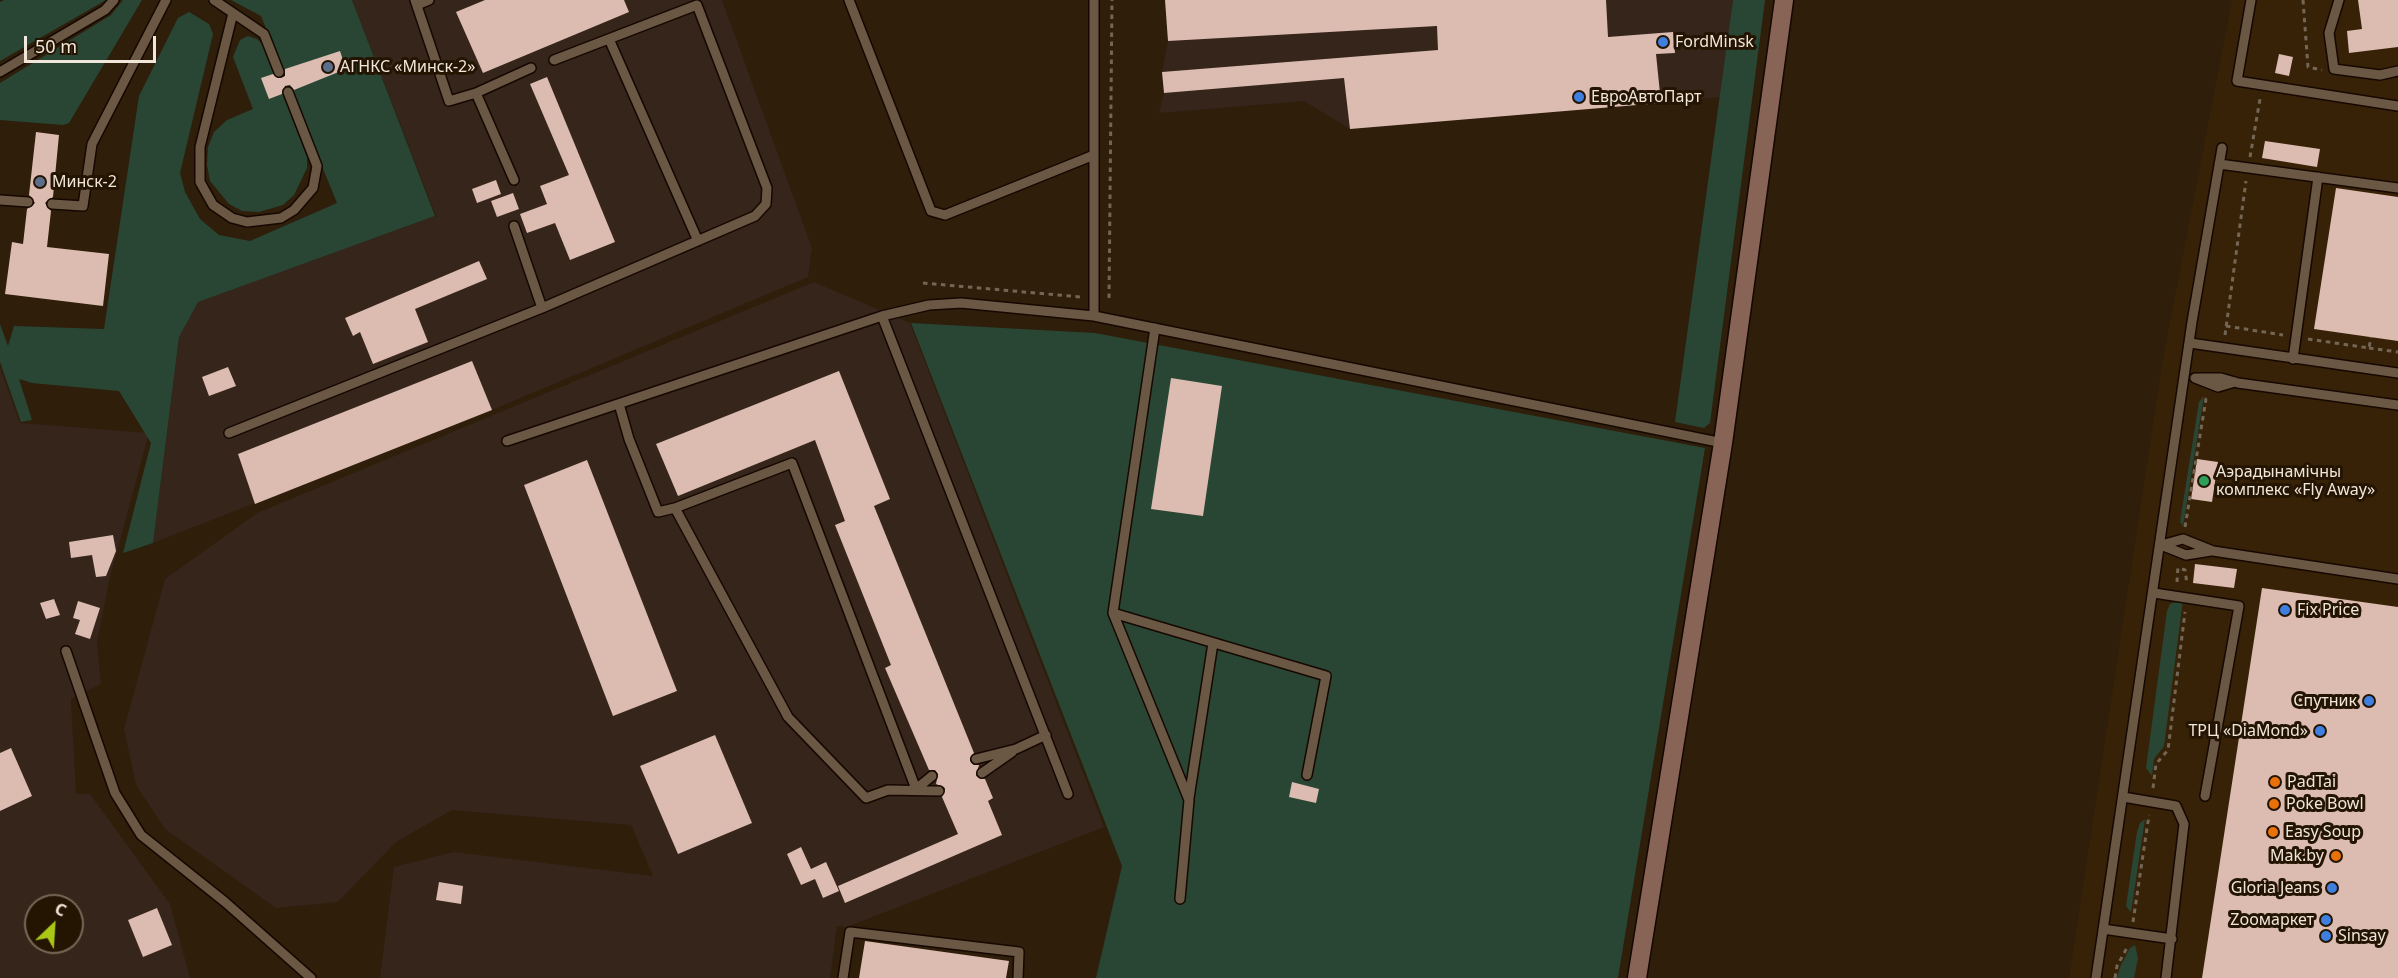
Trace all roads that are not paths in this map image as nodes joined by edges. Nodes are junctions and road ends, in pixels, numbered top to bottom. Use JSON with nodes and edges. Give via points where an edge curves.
{"nodes":[{"id":1,"x":114,"y":0,"type":"edge"},
{"id":2,"x":166,"y":0,"type":"edge"},
{"id":3,"x":214,"y":0,"type":"edge"},
{"id":4,"x":429,"y":0,"type":"edge"},
{"id":5,"x":849,"y":0,"type":"edge"},
{"id":6,"x":1094,"y":0,"type":"edge"},
{"id":7,"x":1784,"y":0,"type":"edge"},
{"id":8,"x":2251,"y":0,"type":"edge"},
{"id":9,"x":2339,"y":0,"type":"edge"},
{"id":10,"x":416,"y":3,"type":"edge"},
{"id":11,"x":696,"y":3,"type":"edge"},
{"id":12,"x":233,"y":13,"type":"junction"},
{"id":13,"x":609,"y":39,"type":"junction"},
{"id":14,"x":554,"y":60,"type":"dead end"},
{"id":15,"x":531,"y":68,"type":"dead end"},
{"id":16,"x":2398,"y":71,"type":"edge"},
{"id":17,"x":0,"y":72,"type":"edge"},
{"id":18,"x":279,"y":72,"type":"dead end"},
{"id":19,"x":288,"y":92,"type":"dead end"},
{"id":20,"x":476,"y":93,"type":"junction"},
{"id":21,"x":2398,"y":106,"type":"edge"},
{"id":22,"x":2222,"y":148,"type":"dead end"},
{"id":23,"x":1094,"y":155,"type":"junction"},
{"id":24,"x":2219,"y":164,"type":"junction"},
{"id":25,"x":2319,"y":177,"type":"junction"},
{"id":26,"x":514,"y":180,"type":"dead end"},
{"id":27,"x":2398,"y":188,"type":"edge"},
{"id":28,"x":0,"y":200,"type":"edge"},
{"id":29,"x":28,"y":202,"type":"dead end"},
{"id":30,"x":52,"y":204,"type":"dead end"},
{"id":31,"x":514,"y":226,"type":"dead end"},
{"id":32,"x":698,"y":241,"type":"junction"},
{"id":33,"x":542,"y":308,"type":"junction"},
{"id":34,"x":882,"y":316,"type":"junction"},
{"id":35,"x":1094,"y":316,"type":"junction"},
{"id":36,"x":1155,"y":328,"type":"junction"},
{"id":37,"x":2190,"y":343,"type":"junction"},
{"id":38,"x":2293,"y":359,"type":"junction"},
{"id":39,"x":2398,"y":373,"type":"edge"},
{"id":40,"x":2186,"y":377,"type":"junction"},
{"id":41,"x":2198,"y":378,"type":"junction"},
{"id":42,"x":2235,"y":382,"type":"junction"},
{"id":43,"x":619,"y":404,"type":"junction"},
{"id":44,"x":2398,"y":405,"type":"edge"},
{"id":45,"x":229,"y":433,"type":"dead end"},
{"id":46,"x":507,"y":441,"type":"dead end"},
{"id":47,"x":1723,"y":444,"type":"junction"},
{"id":48,"x":675,"y":508,"type":"junction"},
{"id":49,"x":2162,"y":545,"type":"junction"},
{"id":50,"x":2213,"y":551,"type":"junction"},
{"id":51,"x":2398,"y":579,"type":"edge"},
{"id":52,"x":2154,"y":593,"type":"junction"},
{"id":53,"x":1113,"y":613,"type":"junction"},
{"id":54,"x":1213,"y":643,"type":"junction"},
{"id":55,"x":66,"y":651,"type":"dead end"},
{"id":56,"x":1046,"y":735,"type":"junction"},
{"id":57,"x":1016,"y":749,"type":"junction"},
{"id":58,"x":976,"y":759,"type":"dead end"},
{"id":59,"x":982,"y":773,"type":"dead end"},
{"id":60,"x":1307,"y":775,"type":"dead end"},
{"id":61,"x":932,"y":776,"type":"dead end"},
{"id":62,"x":916,"y":789,"type":"junction"},
{"id":63,"x":939,"y":791,"type":"dead end"},
{"id":64,"x":1068,"y":794,"type":"dead end"},
{"id":65,"x":2205,"y":796,"type":"dead end"},
{"id":66,"x":2123,"y":797,"type":"junction"},
{"id":67,"x":1189,"y":800,"type":"junction"},
{"id":68,"x":1180,"y":899,"type":"dead end"},
{"id":69,"x":2103,"y":929,"type":"junction"},
{"id":70,"x":2172,"y":939,"type":"junction"},
{"id":71,"x":311,"y":978,"type":"edge"},
{"id":72,"x":843,"y":978,"type":"edge"},
{"id":73,"x":1018,"y":978,"type":"edge"},
{"id":74,"x":1637,"y":978,"type":"edge"},
{"id":75,"x":2096,"y":978,"type":"edge"},
{"id":76,"x":2166,"y":978,"type":"edge"}],
"edges":[{"from":1,"to":17,"type":"lane","via":[[105,10]]},
{"from":2,"to":30,"type":"lane","via":[[92,144],[83,206]]},
{"from":3,"to":12,"type":"lane"},
{"from":4,"to":10,"type":"lane"},
{"from":5,"to":23,"type":"lane","via":[[931,212],[945,215]]},
{"from":6,"to":23,"type":"lane"},
{"from":7,"to":47,"type":"street"},
{"from":8,"to":21,"type":"lane","via":[[2237,81]]},
{"from":9,"to":16,"type":"lane","via":[[2329,33],[2334,69],[2380,75]]},
{"from":10,"to":20,"type":"lane","via":[[449,101]]},
{"from":11,"to":13,"type":"lane"},
{"from":11,"to":32,"type":"lane","via":[[766,188],[766,204],[755,216]]},
{"from":12,"to":18,"type":"lane","via":[[264,34]]},
{"from":12,"to":19,"type":"lane","via":[[200,147],[200,182],[213,205],[232,218],[247,222],[281,218],[294,210],[313,188],[318,166]]},
{"from":13,"to":14,"type":"lane"},
{"from":13,"to":32,"type":"lane"},
{"from":15,"to":20,"type":"lane"},
{"from":20,"to":26,"type":"lane"},
{"from":22,"to":24,"type":"lane"},
{"from":23,"to":35,"type":"lane"},
{"from":24,"to":25,"type":"lane"},
{"from":24,"to":37,"type":"lane"},
{"from":25,"to":27,"type":"lane"},
{"from":25,"to":38,"type":"lane"},
{"from":28,"to":29,"type":"lane"},
{"from":31,"to":33,"type":"lane"},
{"from":32,"to":33,"type":"lane"},
{"from":33,"to":45,"type":"lane"},
{"from":34,"to":35,"type":"lane","via":[[929,305],[961,303]]},
{"from":34,"to":43,"type":"lane"},
{"from":34,"to":56,"type":"lane"},
{"from":35,"to":36,"type":"lane"},
{"from":36,"to":47,"type":"lane"},
{"from":36,"to":53,"type":"lane"},
{"from":37,"to":38,"type":"lane"},
{"from":37,"to":40,"type":"lane"},
{"from":38,"to":39,"type":"lane"},
{"from":40,"to":41,"type":"lane"},
{"from":40,"to":49,"type":"lane"},
{"from":41,"to":42,"type":"lane"},
{"from":41,"to":42,"type":"lane","via":[[2218,387]]},
{"from":42,"to":44,"type":"lane"},
{"from":43,"to":46,"type":"lane"},
{"from":43,"to":48,"type":"lane","via":[[658,512]]},
{"from":47,"to":74,"type":"street"},
{"from":48,"to":62,"type":"lane","via":[[788,717],[866,798],[888,789]]},
{"from":48,"to":62,"type":"lane","via":[[792,463]]},
{"from":49,"to":50,"type":"lane","via":[[2180,554]]},
{"from":49,"to":50,"type":"lane","via":[[2183,539]]},
{"from":49,"to":52,"type":"lane"},
{"from":50,"to":51,"type":"lane"},
{"from":52,"to":65,"type":"lane","via":[[2239,606]]},
{"from":52,"to":66,"type":"lane"},
{"from":53,"to":54,"type":"lane"},
{"from":53,"to":67,"type":"lane"},
{"from":54,"to":60,"type":"lane","via":[[1326,676]]},
{"from":54,"to":67,"type":"lane"},
{"from":55,"to":71,"type":"lane","via":[[115,793],[141,835]]},
{"from":56,"to":57,"type":"lane"},
{"from":56,"to":64,"type":"lane"},
{"from":57,"to":58,"type":"lane"},
{"from":57,"to":59,"type":"lane"},
{"from":61,"to":62,"type":"lane"},
{"from":62,"to":63,"type":"lane"},
{"from":66,"to":69,"type":"lane"},
{"from":66,"to":70,"type":"lane","via":[[2176,806],[2184,824]]},
{"from":67,"to":68,"type":"lane"},
{"from":69,"to":70,"type":"lane"},
{"from":69,"to":75,"type":"lane"},
{"from":70,"to":76,"type":"lane"},
{"from":72,"to":73,"type":"lane","via":[[850,932],[1019,952]]}]}
